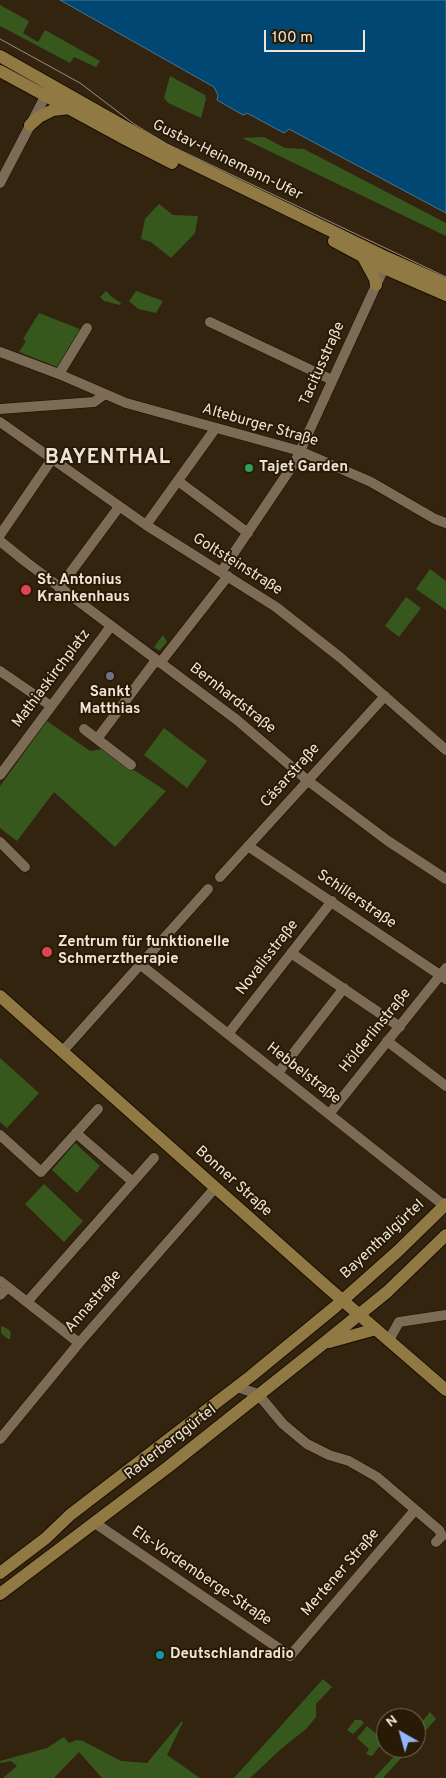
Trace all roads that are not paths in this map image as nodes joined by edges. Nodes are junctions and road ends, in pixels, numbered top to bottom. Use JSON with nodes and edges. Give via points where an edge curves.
{"nodes":[{"id":1,"x":0,"y":56,"type":"edge"},
{"id":2,"x":0,"y":71,"type":"edge"},
{"id":3,"x":48,"y":90,"type":"junction"},
{"id":4,"x":68,"y":108,"type":"junction"},
{"id":5,"x":30,"y":125,"type":"junction"},
{"id":6,"x":1,"y":177,"type":"edge"},
{"id":7,"x":363,"y":257,"type":"junction"},
{"id":8,"x":384,"y":268,"type":"junction"},
{"id":9,"x":446,"y":284,"type":"edge"},
{"id":10,"x":376,"y":285,"type":"junction"},
{"id":11,"x":446,"y":295,"type":"edge"},
{"id":12,"x":210,"y":322,"type":"dead end"},
{"id":13,"x":87,"y":328,"type":"dead end"},
{"id":14,"x":0,"y":352,"type":"edge"},
{"id":15,"x":59,"y":374,"type":"junction"},
{"id":16,"x":332,"y":380,"type":"junction"},
{"id":17,"x":105,"y":394,"type":"junction"},
{"id":18,"x":0,"y":409,"type":"edge"},
{"id":19,"x":0,"y":422,"type":"edge"},
{"id":20,"x":215,"y":429,"type":"junction"},
{"id":21,"x":300,"y":452,"type":"junction"},
{"id":22,"x":52,"y":459,"type":"junction"},
{"id":23,"x":178,"y":481,"type":"junction"},
{"id":24,"x":120,"y":507,"type":"junction"},
{"id":25,"x":446,"y":523,"type":"edge"},
{"id":26,"x":146,"y":525,"type":"junction"},
{"id":27,"x":248,"y":533,"type":"junction"},
{"id":28,"x":0,"y":535,"type":"edge"},
{"id":29,"x":0,"y":541,"type":"edge"},
{"id":30,"x":224,"y":574,"type":"junction"},
{"id":31,"x":59,"y":588,"type":"junction"},
{"id":32,"x":111,"y":626,"type":"junction"},
{"id":33,"x":158,"y":662,"type":"junction"},
{"id":34,"x":0,"y":671,"type":"edge"},
{"id":35,"x":385,"y":696,"type":"junction"},
{"id":36,"x":51,"y":706,"type":"junction"},
{"id":37,"x":84,"y":729,"type":"dead end"},
{"id":38,"x":98,"y":739,"type":"junction"},
{"id":39,"x":446,"y":750,"type":"edge"},
{"id":40,"x":131,"y":765,"type":"dead end"},
{"id":41,"x":0,"y":775,"type":"edge"},
{"id":42,"x":307,"y":780,"type":"junction"},
{"id":43,"x":1,"y":844,"type":"edge"},
{"id":44,"x":248,"y":846,"type":"junction"},
{"id":45,"x":25,"y":867,"type":"dead end"},
{"id":46,"x":220,"y":877,"type":"dead end"},
{"id":47,"x":446,"y":879,"type":"edge"},
{"id":48,"x":208,"y":889,"type":"dead end"},
{"id":49,"x":332,"y":901,"type":"junction"},
{"id":50,"x":291,"y":953,"type":"junction"},
{"id":51,"x":141,"y":965,"type":"junction"},
{"id":52,"x":444,"y":974,"type":"edge"},
{"id":53,"x":344,"y":988,"type":"junction"},
{"id":54,"x":0,"y":996,"type":"edge"},
{"id":55,"x":400,"y":1026,"type":"junction"},
{"id":56,"x":228,"y":1034,"type":"junction"},
{"id":57,"x":388,"y":1041,"type":"junction"},
{"id":58,"x":62,"y":1052,"type":"junction"},
{"id":59,"x":278,"y":1073,"type":"junction"},
{"id":60,"x":446,"y":1086,"type":"edge"},
{"id":61,"x":98,"y":1109,"type":"dead end"},
{"id":62,"x":330,"y":1113,"type":"junction"},
{"id":63,"x":76,"y":1133,"type":"junction"},
{"id":64,"x":0,"y":1135,"type":"edge"},
{"id":65,"x":154,"y":1158,"type":"dead end"},
{"id":66,"x":133,"y":1182,"type":"junction"},
{"id":67,"x":215,"y":1188,"type":"junction"},
{"id":68,"x":445,"y":1205,"type":"edge"},
{"id":69,"x":416,"y":1233,"type":"junction"},
{"id":70,"x":446,"y":1235,"type":"edge"},
{"id":71,"x":432,"y":1249,"type":"junction"},
{"id":72,"x":2,"y":1288,"type":"edge"},
{"id":73,"x":342,"y":1300,"type":"junction"},
{"id":74,"x":375,"y":1301,"type":"junction"},
{"id":75,"x":27,"y":1302,"type":"junction"},
{"id":76,"x":446,"y":1314,"type":"edge"},
{"id":77,"x":359,"y":1315,"type":"junction"},
{"id":78,"x":377,"y":1330,"type":"junction"},
{"id":79,"x":389,"y":1340,"type":"junction"},
{"id":80,"x":79,"y":1343,"type":"junction"},
{"id":81,"x":324,"y":1343,"type":"junction"},
{"id":82,"x":237,"y":1387,"type":"junction"},
{"id":83,"x":446,"y":1390,"type":"edge"},
{"id":84,"x":258,"y":1394,"type":"junction"},
{"id":85,"x":0,"y":1439,"type":"edge"},
{"id":86,"x":162,"y":1446,"type":"junction"},
{"id":87,"x":168,"y":1467,"type":"junction"},
{"id":88,"x":93,"y":1498,"type":"junction"},
{"id":89,"x":415,"y":1510,"type":"junction"},
{"id":90,"x":60,"y":1524,"type":"junction"},
{"id":91,"x":92,"y":1525,"type":"junction"},
{"id":92,"x":69,"y":1542,"type":"junction"},
{"id":93,"x":436,"y":1542,"type":"dead end"},
{"id":94,"x":0,"y":1573,"type":"edge"},
{"id":95,"x":0,"y":1594,"type":"edge"},
{"id":96,"x":290,"y":1656,"type":"joint"}],
"edges":[{"from":1,"to":3,"type":"main road","name":"Gustav-Heinemann-Ufer"},
{"from":2,"to":3,"type":"main road","name":"Gustav-Heinemann-Ufer"},
{"from":3,"to":4,"type":"main road","name":"Gustav-Heinemann-Ufer"},
{"from":3,"to":5,"type":"street"},
{"from":3,"to":9,"type":"main road","name":"Gustav-Heinemann-Ufer","via":[[171,153]]},
{"from":4,"to":5,"type":"main road","via":[[53,110]]},
{"from":4,"to":7,"type":"main road","name":"Gustav-Heinemann-Ufer","via":[[151,153],[316,230]]},
{"from":5,"to":6,"type":"street"},
{"from":7,"to":8,"type":"main road","name":"Gustav-Heinemann-Ufer"},
{"from":7,"to":10,"type":"main road"},
{"from":8,"to":10,"type":"street","name":"Tacitusstraße"},
{"from":8,"to":11,"type":"main road","name":"Gustav-Heinemann-Ufer"},
{"from":10,"to":16,"type":"street","name":"Tacitusstraße"},
{"from":12,"to":16,"type":"street"},
{"from":13,"to":15,"type":"street"},
{"from":14,"to":15,"type":"street","name":"Alteburger Straße"},
{"from":15,"to":17,"type":"street","name":"Alteburger Straße"},
{"from":16,"to":21,"type":"street","name":"Tacitusstraße"},
{"from":17,"to":18,"type":"street","via":[[94,402]]},
{"from":17,"to":20,"type":"street","name":"Alteburger Straße"},
{"from":19,"to":22,"type":"street","name":"Goltsteinstraße"},
{"from":20,"to":21,"type":"street","name":"Alteburger Straße"},
{"from":20,"to":23,"type":"street"},
{"from":21,"to":25,"type":"street","name":"Alteburger Straße","via":[[371,482]]},
{"from":21,"to":27,"type":"street","name":"Tacitusstraße"},
{"from":22,"to":24,"type":"street","name":"Goltsteinstraße"},
{"from":22,"to":28,"type":"street"},
{"from":23,"to":26,"type":"street"},
{"from":23,"to":27,"type":"street"},
{"from":24,"to":26,"type":"street","name":"Goltsteinstraße"},
{"from":24,"to":31,"type":"street"},
{"from":26,"to":30,"type":"street","name":"Goltsteinstraße"},
{"from":27,"to":30,"type":"street","name":"Tacitusstraße"},
{"from":29,"to":31,"type":"street","name":"Bernhardstraße"},
{"from":30,"to":33,"type":"street","name":"Tacitusstraße"},
{"from":30,"to":35,"type":"street","name":"Goltsteinstraße","via":[[296,622]]},
{"from":31,"to":32,"type":"street","name":"Bernhardstraße"},
{"from":32,"to":33,"type":"street","name":"Bernhardstraße"},
{"from":32,"to":36,"type":"street","name":"Mathiaskirchplatz"},
{"from":33,"to":38,"type":"street"},
{"from":33,"to":42,"type":"street","name":"Bernhardstraße","via":[[237,720]]},
{"from":34,"to":36,"type":"street"},
{"from":35,"to":39,"type":"street","name":"Goltsteinstraße"},
{"from":35,"to":42,"type":"street","name":"Cäsarstraße"},
{"from":36,"to":41,"type":"street","name":"Mathiaskirchplatz"},
{"from":37,"to":38,"type":"street"},
{"from":38,"to":40,"type":"street"},
{"from":42,"to":44,"type":"street","name":"Cäsarstraße"},
{"from":42,"to":47,"type":"street","name":"Bernhardstraße","via":[[388,841]]},
{"from":43,"to":45,"type":"street"},
{"from":44,"to":46,"type":"street","name":"Cäsarstraße"},
{"from":44,"to":49,"type":"street","name":"Schillerstraße"},
{"from":48,"to":51,"type":"street"},
{"from":49,"to":50,"type":"street","name":"Novalisstraße"},
{"from":49,"to":52,"type":"street","name":"Schillerstraße"},
{"from":50,"to":53,"type":"street"},
{"from":50,"to":56,"type":"street","name":"Novalisstraße"},
{"from":51,"to":56,"type":"street","name":"Hebbelstraße"},
{"from":51,"to":58,"type":"street"},
{"from":52,"to":55,"type":"street","name":"Hölderlinstraße"},
{"from":53,"to":55,"type":"street"},
{"from":53,"to":59,"type":"street"},
{"from":54,"to":58,"type":"main road","name":"Bonner Straße"},
{"from":55,"to":57,"type":"street","name":"Hölderlinstraße"},
{"from":56,"to":59,"type":"street","name":"Hebbelstraße"},
{"from":57,"to":60,"type":"street"},
{"from":57,"to":62,"type":"street","name":"Hölderlinstraße"},
{"from":58,"to":67,"type":"main road","name":"Bonner Straße"},
{"from":59,"to":62,"type":"street","name":"Hebbelstraße"},
{"from":61,"to":63,"type":"street"},
{"from":62,"to":68,"type":"street","name":"Hebbelstraße"},
{"from":63,"to":64,"type":"street","via":[[41,1172]]},
{"from":63,"to":66,"type":"street"},
{"from":65,"to":66,"type":"street"},
{"from":66,"to":75,"type":"street"},
{"from":67,"to":73,"type":"main road","name":"Bonner Straße"},
{"from":67,"to":80,"type":"street","name":"Annastraße"},
{"from":68,"to":69,"type":"main road","name":"Bayenthalgürtel"},
{"from":69,"to":71,"type":"main road","via":[[426,1238]]},
{"from":69,"to":73,"type":"main road","name":"Bayenthalgürtel"},
{"from":70,"to":71,"type":"main road"},
{"from":71,"to":74,"type":"main road"},
{"from":72,"to":75,"type":"street"},
{"from":73,"to":77,"type":"main road","name":"Bonner Straße"},
{"from":73,"to":82,"type":"main road","name":"Raderberggürtel"},
{"from":74,"to":77,"type":"main road"},
{"from":74,"to":78,"type":"main road","via":[[373,1323]]},
{"from":75,"to":80,"type":"street"},
{"from":76,"to":79,"type":"street","via":[[399,1322]]},
{"from":77,"to":78,"type":"main road","name":"Bonner Straße"},
{"from":77,"to":81,"type":"main road","name":"Raderberggürtel"},
{"from":78,"to":79,"type":"main road","name":"Bonner Straße"},
{"from":78,"to":81,"type":"main road"},
{"from":79,"to":83,"type":"main road","name":"Bonner Straße"},
{"from":80,"to":85,"type":"street","name":"Annastraße"},
{"from":81,"to":84,"type":"main road","name":"Raderberggürtel"},
{"from":82,"to":84,"type":"street"},
{"from":82,"to":86,"type":"main road","name":"Raderberggürtel"},
{"from":84,"to":87,"type":"main road","name":"Raderberggürtel"},
{"from":84,"to":89,"type":"street","via":[[294,1435],[329,1455],[364,1468]]},
{"from":86,"to":87,"type":"main road","via":[[159,1459]]},
{"from":86,"to":88,"type":"main road","name":"Raderberggürtel"},
{"from":87,"to":91,"type":"main road","name":"Raderberggürtel"},
{"from":88,"to":90,"type":"main road","name":"Raderberggürtel"},
{"from":88,"to":91,"type":"main road","via":[[82,1516],[82,1520]]},
{"from":89,"to":93,"type":"street","via":[[439,1530],[442,1536]]},
{"from":89,"to":96,"type":"street","name":"Mertener Straße"},
{"from":90,"to":92,"type":"main road","via":[[69,1533]]},
{"from":90,"to":94,"type":"main road","name":"Raderberggürtel"},
{"from":91,"to":92,"type":"main road","name":"Raderberggürtel"},
{"from":91,"to":96,"type":"street","name":"Els-Vordemberge-Straße"},
{"from":92,"to":95,"type":"main road","name":"Raderberggürtel"}]}
